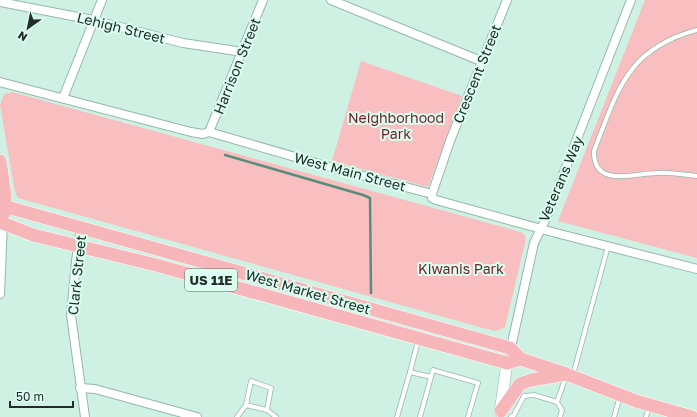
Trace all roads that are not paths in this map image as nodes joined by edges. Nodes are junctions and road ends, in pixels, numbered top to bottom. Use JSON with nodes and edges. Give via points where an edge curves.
{"nodes":[{"id":1,"x":102,"y":0,"type":"edge"},
{"id":2,"x":263,"y":0,"type":"edge"},
{"id":3,"x":331,"y":0,"type":"edge"},
{"id":4,"x":507,"y":0,"type":"edge"},
{"id":5,"x":631,"y":0,"type":"edge"},
{"id":6,"x":0,"y":2,"type":"edge"},
{"id":7,"x":93,"y":20,"type":"junction"},
{"id":8,"x":697,"y":30,"type":"edge"},
{"id":9,"x":243,"y":52,"type":"junction"},
{"id":10,"x":481,"y":61,"type":"junction"},
{"id":11,"x":0,"y":82,"type":"edge"},
{"id":12,"x":63,"y":98,"type":"junction"},
{"id":13,"x":209,"y":132,"type":"junction"},
{"id":14,"x":0,"y":161,"type":"edge"},
{"id":15,"x":697,"y":176,"type":"edge"},
{"id":16,"x":432,"y":194,"type":"junction"},
{"id":17,"x":1,"y":214,"type":"edge"},
{"id":18,"x":81,"y":228,"type":"junction"},
{"id":19,"x":540,"y":229,"type":"junction"},
{"id":20,"x":78,"y":246,"type":"junction"},
{"id":21,"x":608,"y":246,"type":"junction"},
{"id":22,"x":697,"y":269,"type":"edge"},
{"id":23,"x":0,"y":294,"type":"edge"},
{"id":24,"x":419,"y":338,"type":"junction"},
{"id":25,"x":510,"y":348,"type":"junction"},
{"id":26,"x":521,"y":358,"type":"junction"},
{"id":27,"x":507,"y":363,"type":"junction"},
{"id":28,"x":410,"y":372,"type":"junction"},
{"id":29,"x":570,"y":375,"type":"junction"},
{"id":30,"x":431,"y":377,"type":"junction"},
{"id":31,"x":80,"y":388,"type":"junction"},
{"id":32,"x":621,"y":396,"type":"junction"},
{"id":33,"x":557,"y":402,"type":"junction"},
{"id":34,"x":246,"y":405,"type":"junction"},
{"id":35,"x":267,"y":410,"type":"junction"},
{"id":36,"x":648,"y":411,"type":"edge"},
{"id":37,"x":504,"y":415,"type":"edge"},
{"id":38,"x":674,"y":415,"type":"edge"},
{"id":39,"x":85,"y":417,"type":"edge"},
{"id":40,"x":197,"y":417,"type":"edge"},
{"id":41,"x":237,"y":417,"type":"edge"},
{"id":42,"x":276,"y":417,"type":"edge"},
{"id":43,"x":397,"y":417,"type":"edge"},
{"id":44,"x":420,"y":417,"type":"edge"},
{"id":45,"x":468,"y":417,"type":"edge"},
{"id":46,"x":560,"y":417,"type":"edge"},
{"id":47,"x":614,"y":417,"type":"edge"},
{"id":48,"x":692,"y":417,"type":"edge"}],
"edges":[{"from":1,"to":7,"type":"street"},
{"from":2,"to":9,"type":"street","name":"Harrison Street"},
{"from":3,"to":10,"type":"street"},
{"from":4,"to":10,"type":"street","name":"Crescent Street"},
{"from":5,"to":19,"type":"street","name":"Veterans Way"},
{"from":6,"to":7,"type":"street","name":"Lehigh Street"},
{"from":7,"to":9,"type":"street","name":"Lehigh Street","via":[[183,43]]},
{"from":7,"to":12,"type":"street"},
{"from":8,"to":15,"type":"lane","via":[[653,50],[639,60],[627,74],[594,151],[600,170],[612,177],[656,172]]},
{"from":9,"to":13,"type":"street","name":"Harrison Street"},
{"from":10,"to":16,"type":"street","name":"Crescent Street"},
{"from":11,"to":12,"type":"street","name":"West Main Street"},
{"from":12,"to":13,"type":"street","name":"West Main Street","via":[[191,132]]},
{"from":13,"to":16,"type":"street","name":"West Main Street"},
{"from":14,"to":17,"type":"main road","via":[[5,194]]},
{"from":16,"to":19,"type":"street","name":"West Main Street","via":[[432,198],[436,200]]},
{"from":17,"to":18,"type":"main road","name":"West Market Street","number":"US 11E"},
{"from":17,"to":20,"type":"main road","name":"West Market Street","number":"US 11E","via":[[33,234]]},
{"from":17,"to":23,"type":"street"},
{"from":18,"to":20,"type":"street","name":"Clark Street"},
{"from":18,"to":25,"type":"main road","name":"West Market Street","number":"US 11E"},
{"from":19,"to":21,"type":"street","name":"West Main Street"},
{"from":19,"to":25,"type":"street","name":"Veterans Way","via":[[531,255]]},
{"from":20,"to":24,"type":"main road","name":"West Market Street","number":"US 11E"},
{"from":20,"to":31,"type":"street","name":"Clark Street","via":[[71,315]]},
{"from":21,"to":22,"type":"street","name":"West Main Street"},
{"from":21,"to":29,"type":"lane"},
{"from":24,"to":27,"type":"main road","name":"West Market Street","number":"US 11E"},
{"from":24,"to":28,"type":"lane"},
{"from":25,"to":26,"type":"main road","name":"West Market Street","number":"US 11E"},
{"from":25,"to":27,"type":"street","name":"Veterans Way"},
{"from":26,"to":27,"type":"main road"},
{"from":26,"to":29,"type":"main road","name":"West Market Street","number":"US 11E"},
{"from":27,"to":37,"type":"main road"},
{"from":28,"to":30,"type":"lane"},
{"from":28,"to":43,"type":"lane"},
{"from":29,"to":32,"type":"main road","name":"West Market Street","number":"US 11E"},
{"from":29,"to":33,"type":"lane"},
{"from":29,"to":37,"type":"main road","via":[[522,382]]},
{"from":30,"to":44,"type":"lane"},
{"from":30,"to":45,"type":"lane","via":[[433,370],[478,383]]},
{"from":31,"to":39,"type":"street","name":"Clark Street"},
{"from":31,"to":40,"type":"street","via":[[95,389]]},
{"from":32,"to":36,"type":"main road","name":"West Market Street","number":"US 11E"},
{"from":32,"to":47,"type":"lane"},
{"from":33,"to":37,"type":"lane","via":[[534,395],[524,396],[514,415]]},
{"from":33,"to":46,"type":"lane","via":[[562,410]]},
{"from":34,"to":35,"type":"lane"},
{"from":34,"to":35,"type":"lane","via":[[251,382],[272,388]]},
{"from":34,"to":41,"type":"lane"},
{"from":35,"to":42,"type":"lane"},
{"from":36,"to":38,"type":"main road","name":"West Market Street","number":"US 11E"},
{"from":38,"to":48,"type":"main road","name":"West Market Street","number":"US 11E"}]}
